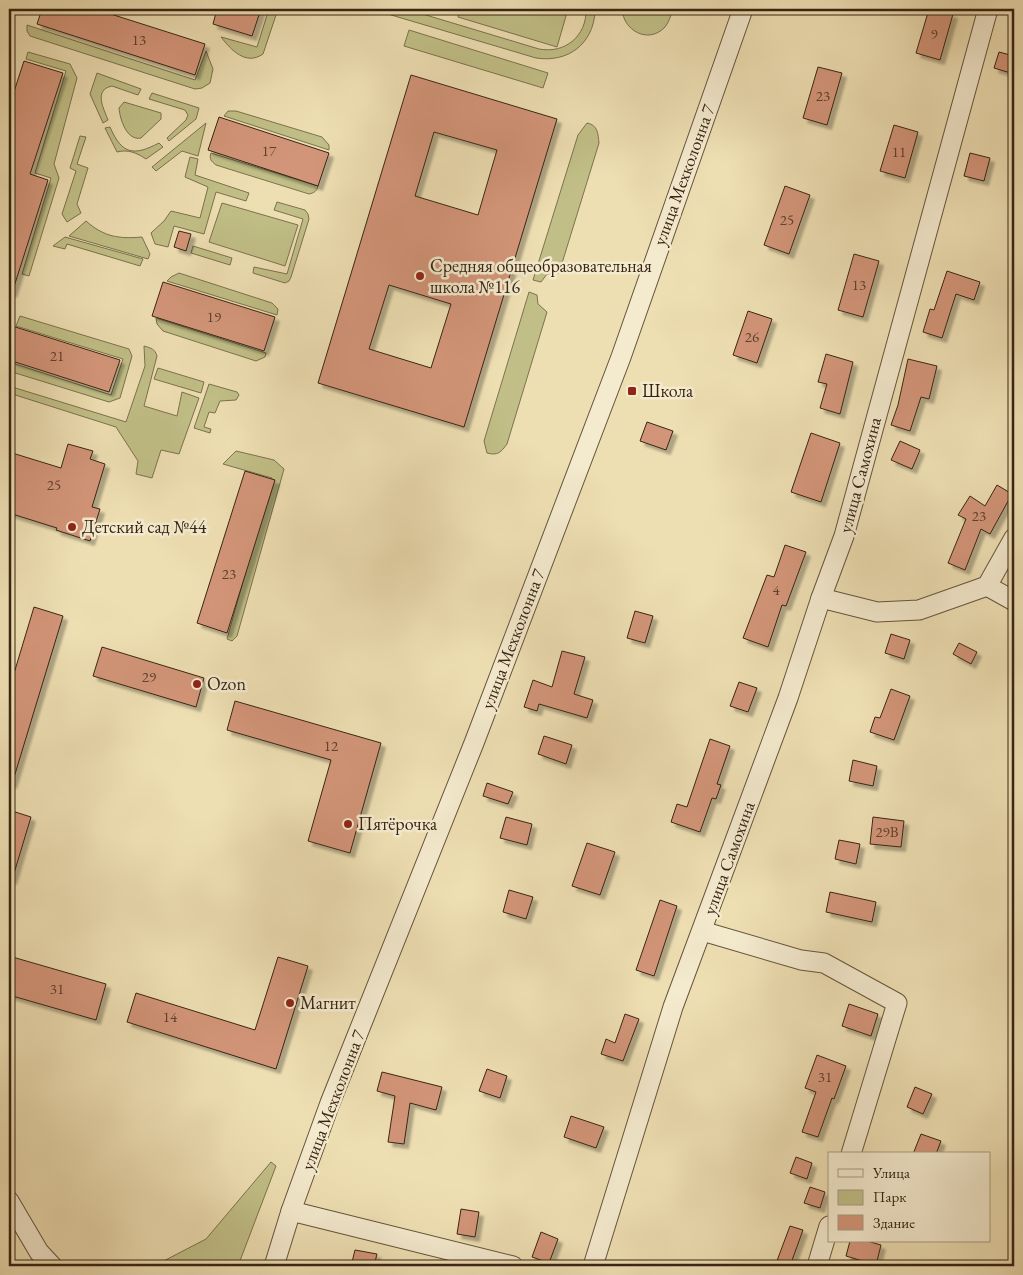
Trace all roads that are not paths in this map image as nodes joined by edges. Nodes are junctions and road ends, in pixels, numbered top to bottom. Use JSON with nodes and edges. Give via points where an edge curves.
{"nodes":[{"id":1,"x":743,"y":9,"type":"edge"},
{"id":2,"x":988,"y":9,"type":"edge"},
{"id":3,"x":1014,"y":538,"type":"edge"},
{"id":4,"x":987,"y":586,"type":"junction"},
{"id":5,"x":821,"y":598,"type":"junction"},
{"id":6,"x":1014,"y":601,"type":"edge"},
{"id":7,"x":702,"y":931,"type":"junction"},
{"id":8,"x":852,"y":1152,"type":"edge"},
{"id":9,"x":9,"y":1201,"type":"edge"},
{"id":10,"x":291,"y":1212,"type":"junction"},
{"id":11,"x":828,"y":1229,"type":"edge"},
{"id":12,"x":52,"y":1266,"type":"edge"},
{"id":13,"x":274,"y":1266,"type":"edge"},
{"id":14,"x":512,"y":1266,"type":"edge"},
{"id":15,"x":593,"y":1266,"type":"edge"},
{"id":16,"x":817,"y":1266,"type":"edge"}],
"edges":[{"from":1,"to":10,"type":"street","name":"улица Мехколонна 7","via":[[622,357],[474,743],[330,1103]]},
{"from":2,"to":5,"type":"street","name":"улица Самохина","via":[[844,536]]},
{"from":3,"to":4,"type":"street"},
{"from":4,"to":5,"type":"street","via":[[919,610],[877,612]]},
{"from":4,"to":6,"type":"street"},
{"from":5,"to":7,"type":"street","name":"улица Самохина","via":[[788,698]]},
{"from":7,"to":8,"type":"street","name":"улица Самохина","via":[[801,960],[824,962],[897,1003]]},
{"from":7,"to":15,"type":"street","name":"улица Самохина","via":[[673,1007]]},
{"from":9,"to":12,"type":"street","via":[[39,1252]]},
{"from":10,"to":13,"type":"street","name":"улица Мехколонна 7"},
{"from":10,"to":14,"type":"street"},
{"from":11,"to":16,"type":"street"}]}
